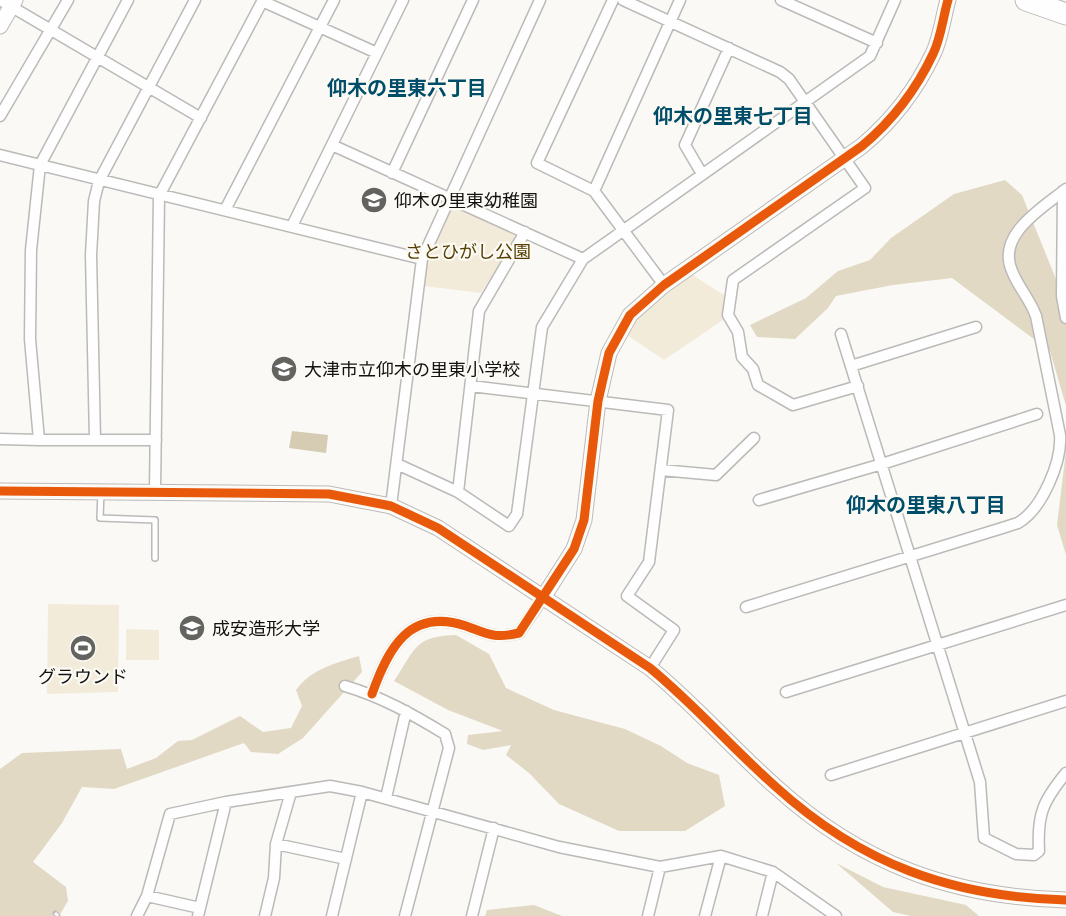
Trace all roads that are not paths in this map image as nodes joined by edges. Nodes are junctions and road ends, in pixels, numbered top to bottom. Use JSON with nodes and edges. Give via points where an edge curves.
{"nodes":[{"id":1,"x":68,"y":0,"type":"edge"},
{"id":2,"x":128,"y":0,"type":"edge"},
{"id":3,"x":195,"y":0,"type":"edge"},
{"id":4,"x":334,"y":0,"type":"edge"},
{"id":5,"x":403,"y":0,"type":"edge"},
{"id":6,"x":473,"y":0,"type":"edge"},
{"id":7,"x":540,"y":0,"type":"edge"},
{"id":8,"x":613,"y":0,"type":"edge"},
{"id":9,"x":624,"y":0,"type":"edge"},
{"id":10,"x":680,"y":0,"type":"edge"},
{"id":11,"x":781,"y":0,"type":"edge"},
{"id":12,"x":895,"y":0,"type":"edge"},
{"id":13,"x":948,"y":0,"type":"edge"},
{"id":14,"x":1026,"y":0,"type":"edge"},
{"id":15,"x":262,"y":1,"type":"edge"},
{"id":16,"x":9,"y":2,"type":"edge"},
{"id":17,"x":1066,"y":14,"type":"edge"},
{"id":18,"x":671,"y":21,"type":"junction"},
{"id":19,"x":0,"y":26,"type":"edge"},
{"id":20,"x":320,"y":27,"type":"junction"},
{"id":21,"x":51,"y":30,"type":"junction"},
{"id":22,"x":877,"y":43,"type":"junction"},
{"id":23,"x":729,"y":48,"type":"junction"},
{"id":24,"x":377,"y":53,"type":"junction"},
{"id":25,"x":98,"y":57,"type":"junction"},
{"id":26,"x":148,"y":87,"type":"junction"},
{"id":27,"x":805,"y":102,"type":"junction"},
{"id":28,"x":0,"y":116,"type":"edge"},
{"id":29,"x":201,"y":118,"type":"junction"},
{"id":30,"x":332,"y":145,"type":"junction"},
{"id":31,"x":0,"y":155,"type":"edge"},
{"id":32,"x":844,"y":158,"type":"junction"},
{"id":33,"x":40,"y":165,"type":"junction"},
{"id":34,"x":392,"y":173,"type":"junction"},
{"id":35,"x":702,"y":174,"type":"junction"},
{"id":36,"x":99,"y":181,"type":"junction"},
{"id":37,"x":1064,"y":190,"type":"edge"},
{"id":38,"x":594,"y":191,"type":"junction"},
{"id":39,"x":159,"y":196,"type":"junction"},
{"id":40,"x":451,"y":200,"type":"junction"},
{"id":41,"x":225,"y":210,"type":"junction"},
{"id":42,"x":291,"y":226,"type":"junction"},
{"id":43,"x":624,"y":228,"type":"junction"},
{"id":44,"x":525,"y":232,"type":"junction"},
{"id":45,"x":422,"y":259,"type":"junction"},
{"id":46,"x":583,"y":259,"type":"junction"},
{"id":47,"x":664,"y":285,"type":"junction"},
{"id":48,"x":1066,"y":318,"type":"edge"},
{"id":49,"x":976,"y":327,"type":"dead end"},
{"id":50,"x":842,"y":334,"type":"dead end"},
{"id":51,"x":851,"y":366,"type":"junction"},
{"id":52,"x":471,"y":386,"type":"junction"},
{"id":53,"x":858,"y":386,"type":"junction"},
{"id":54,"x":533,"y":394,"type":"junction"},
{"id":55,"x":598,"y":401,"type":"junction"},
{"id":56,"x":1037,"y":414,"type":"dead end"},
{"id":57,"x":754,"y":438,"type":"dead end"},
{"id":58,"x":0,"y":439,"type":"edge"},
{"id":59,"x":39,"y":440,"type":"junction"},
{"id":60,"x":95,"y":440,"type":"junction"},
{"id":61,"x":156,"y":440,"type":"junction"},
{"id":62,"x":397,"y":464,"type":"junction"},
{"id":63,"x":882,"y":464,"type":"junction"},
{"id":64,"x":661,"y":470,"type":"junction"},
{"id":65,"x":155,"y":490,"type":"junction"},
{"id":66,"x":0,"y":491,"type":"edge"},
{"id":67,"x":101,"y":491,"type":"junction"},
{"id":68,"x":458,"y":492,"type":"junction"},
{"id":69,"x":759,"y":500,"type":"dead end"},
{"id":70,"x":390,"y":506,"type":"junction"},
{"id":71,"x":911,"y":555,"type":"junction"},
{"id":72,"x":155,"y":558,"type":"dead end"},
{"id":73,"x":544,"y":596,"type":"junction"},
{"id":74,"x":1066,"y":605,"type":"edge"},
{"id":75,"x":746,"y":607,"type":"dead end"},
{"id":76,"x":938,"y":645,"type":"junction"},
{"id":77,"x":650,"y":668,"type":"junction"},
{"id":78,"x":345,"y":686,"type":"dead end"},
{"id":79,"x":786,"y":692,"type":"dead end"},
{"id":80,"x":372,"y":694,"type":"junction"},
{"id":81,"x":1066,"y":701,"type":"edge"},
{"id":82,"x":406,"y":711,"type":"junction"},
{"id":83,"x":965,"y":734,"type":"junction"},
{"id":84,"x":1066,"y":773,"type":"edge"},
{"id":85,"x":831,"y":775,"type":"dead end"},
{"id":86,"x":291,"y":792,"type":"junction"},
{"id":87,"x":362,"y":792,"type":"junction"},
{"id":88,"x":386,"y":798,"type":"junction"},
{"id":89,"x":226,"y":802,"type":"junction"},
{"id":90,"x":432,"y":811,"type":"junction"},
{"id":91,"x":494,"y":828,"type":"junction"},
{"id":92,"x":276,"y":844,"type":"junction"},
{"id":93,"x":721,"y":856,"type":"junction"},
{"id":94,"x":346,"y":859,"type":"junction"},
{"id":95,"x":660,"y":867,"type":"junction"},
{"id":96,"x":773,"y":872,"type":"junction"},
{"id":97,"x":147,"y":896,"type":"junction"},
{"id":98,"x":1066,"y":900,"type":"edge"},
{"id":99,"x":820,"y":910,"type":"edge"},
{"id":100,"x":199,"y":912,"type":"edge"},
{"id":101,"x":137,"y":916,"type":"edge"},
{"id":102,"x":265,"y":916,"type":"edge"},
{"id":103,"x":332,"y":916,"type":"edge"},
{"id":104,"x":405,"y":916,"type":"edge"},
{"id":105,"x":472,"y":916,"type":"edge"},
{"id":106,"x":648,"y":916,"type":"edge"},
{"id":107,"x":705,"y":916,"type":"edge"},
{"id":108,"x":762,"y":916,"type":"edge"},
{"id":109,"x":836,"y":916,"type":"edge"}],
"edges":[{"from":1,"to":21,"type":"street"},
{"from":2,"to":25,"type":"street"},
{"from":3,"to":26,"type":"street"},
{"from":4,"to":20,"type":"street"},
{"from":5,"to":24,"type":"street"},
{"from":6,"to":34,"type":"street"},
{"from":7,"to":40,"type":"street"},
{"from":8,"to":38,"type":"street","via":[[537,163]]},
{"from":9,"to":18,"type":"street"},
{"from":10,"to":18,"type":"street"},
{"from":11,"to":22,"type":"street"},
{"from":12,"to":22,"type":"street"},
{"from":13,"to":32,"type":"street","via":[[934,53],[911,94],[884,128]]},
{"from":14,"to":17,"type":"highway"},
{"from":15,"to":20,"type":"street"},
{"from":15,"to":29,"type":"street"},
{"from":16,"to":19,"type":"street"},
{"from":16,"to":21,"type":"street"},
{"from":18,"to":23,"type":"street"},
{"from":18,"to":38,"type":"street"},
{"from":20,"to":24,"type":"street"},
{"from":20,"to":41,"type":"street"},
{"from":21,"to":25,"type":"street"},
{"from":21,"to":28,"type":"street"},
{"from":22,"to":27,"type":"street","via":[[870,56]]},
{"from":23,"to":27,"type":"street","via":[[780,72]]},
{"from":23,"to":35,"type":"street","via":[[685,146]]},
{"from":24,"to":30,"type":"street"},
{"from":25,"to":26,"type":"street"},
{"from":25,"to":33,"type":"street"},
{"from":26,"to":29,"type":"street"},
{"from":26,"to":36,"type":"street"},
{"from":27,"to":32,"type":"street"},
{"from":27,"to":35,"type":"street"},
{"from":29,"to":39,"type":"street"},
{"from":30,"to":34,"type":"street"},
{"from":30,"to":42,"type":"street"},
{"from":31,"to":33,"type":"street"},
{"from":32,"to":47,"type":"street"},
{"from":32,"to":53,"type":"street","via":[[865,188],[733,280],[728,315],[738,332],[742,357],[753,369],[758,385],[793,405]]},
{"from":33,"to":36,"type":"street"},
{"from":33,"to":59,"type":"street","via":[[31,250],[30,339]]},
{"from":34,"to":40,"type":"street"},
{"from":35,"to":43,"type":"street"},
{"from":36,"to":39,"type":"street"},
{"from":36,"to":60,"type":"street","via":[[91,255]]},
{"from":37,"to":48,"type":"street","via":[[1062,296]]},
{"from":37,"to":71,"type":"street","via":[[1023,226],[1012,239],[1008,254],[1010,269],[1036,316],[1060,435],[1060,455],[1051,479],[1038,502],[1019,522]]},
{"from":38,"to":43,"type":"street"},
{"from":39,"to":41,"type":"street"},
{"from":39,"to":61,"type":"street"},
{"from":40,"to":44,"type":"street"},
{"from":40,"to":45,"type":"street"},
{"from":41,"to":42,"type":"street"},
{"from":42,"to":45,"type":"street"},
{"from":43,"to":46,"type":"street"},
{"from":43,"to":47,"type":"street"},
{"from":44,"to":46,"type":"street"},
{"from":44,"to":52,"type":"street","via":[[479,311]]},
{"from":45,"to":62,"type":"street"},
{"from":46,"to":54,"type":"street","via":[[542,327]]},
{"from":47,"to":55,"type":"street","via":[[630,315],[609,353]]},
{"from":49,"to":51,"type":"street"},
{"from":50,"to":51,"type":"street"},
{"from":51,"to":53,"type":"street"},
{"from":52,"to":54,"type":"street"},
{"from":52,"to":68,"type":"street"},
{"from":53,"to":63,"type":"street"},
{"from":54,"to":55,"type":"street"},
{"from":54,"to":68,"type":"street","via":[[517,514],[509,526]]},
{"from":55,"to":64,"type":"street","via":[[668,410]]},
{"from":55,"to":73,"type":"street","via":[[584,520],[574,549]]},
{"from":56,"to":63,"type":"street"},
{"from":57,"to":64,"type":"street","via":[[716,475]]},
{"from":58,"to":59,"type":"street"},
{"from":59,"to":60,"type":"street"},
{"from":60,"to":61,"type":"street"},
{"from":61,"to":65,"type":"street"},
{"from":62,"to":68,"type":"street"},
{"from":62,"to":70,"type":"street"},
{"from":63,"to":69,"type":"street"},
{"from":63,"to":71,"type":"street"},
{"from":64,"to":77,"type":"street","via":[[649,562],[627,596],[674,630]]},
{"from":65,"to":67,"type":"street"},
{"from":65,"to":70,"type":"street","via":[[329,494]]},
{"from":66,"to":67,"type":"street"},
{"from":67,"to":72,"type":"lane","via":[[100,518],[155,520]]},
{"from":70,"to":73,"type":"street","via":[[438,528]]},
{"from":71,"to":75,"type":"street"},
{"from":71,"to":76,"type":"street"},
{"from":73,"to":77,"type":"street"},
{"from":73,"to":80,"type":"street","via":[[519,633],[501,637],[446,622],[413,628],[395,642]]},
{"from":74,"to":76,"type":"street"},
{"from":76,"to":79,"type":"street"},
{"from":76,"to":83,"type":"street"},
{"from":77,"to":98,"type":"street","via":[[681,693],[776,788],[835,834],[880,860],[970,891],[1017,899]]},
{"from":78,"to":80,"type":"street"},
{"from":80,"to":82,"type":"street"},
{"from":81,"to":83,"type":"street"},
{"from":82,"to":88,"type":"street"},
{"from":82,"to":90,"type":"street","via":[[445,734],[449,748]]},
{"from":83,"to":84,"type":"street","via":[[980,783],[984,838],[1016,854],[1034,855],[1040,851],[1039,819],[1044,802]]},
{"from":83,"to":85,"type":"street"},
{"from":86,"to":87,"type":"street","via":[[330,786]]},
{"from":86,"to":89,"type":"street"},
{"from":86,"to":92,"type":"street"},
{"from":87,"to":88,"type":"street"},
{"from":87,"to":94,"type":"street"},
{"from":88,"to":90,"type":"street"},
{"from":89,"to":97,"type":"street","via":[[170,814]]},
{"from":89,"to":100,"type":"street"},
{"from":90,"to":91,"type":"street"},
{"from":90,"to":104,"type":"street"},
{"from":91,"to":95,"type":"street","via":[[559,847]]},
{"from":91,"to":105,"type":"street"},
{"from":92,"to":94,"type":"street"},
{"from":92,"to":102,"type":"street","via":[[274,878]]},
{"from":93,"to":95,"type":"street"},
{"from":93,"to":96,"type":"street"},
{"from":93,"to":107,"type":"street"},
{"from":94,"to":103,"type":"street"},
{"from":95,"to":106,"type":"street"},
{"from":96,"to":99,"type":"street"},
{"from":96,"to":108,"type":"street"},
{"from":97,"to":100,"type":"street"},
{"from":97,"to":101,"type":"street"},
{"from":99,"to":109,"type":"street"}]}
